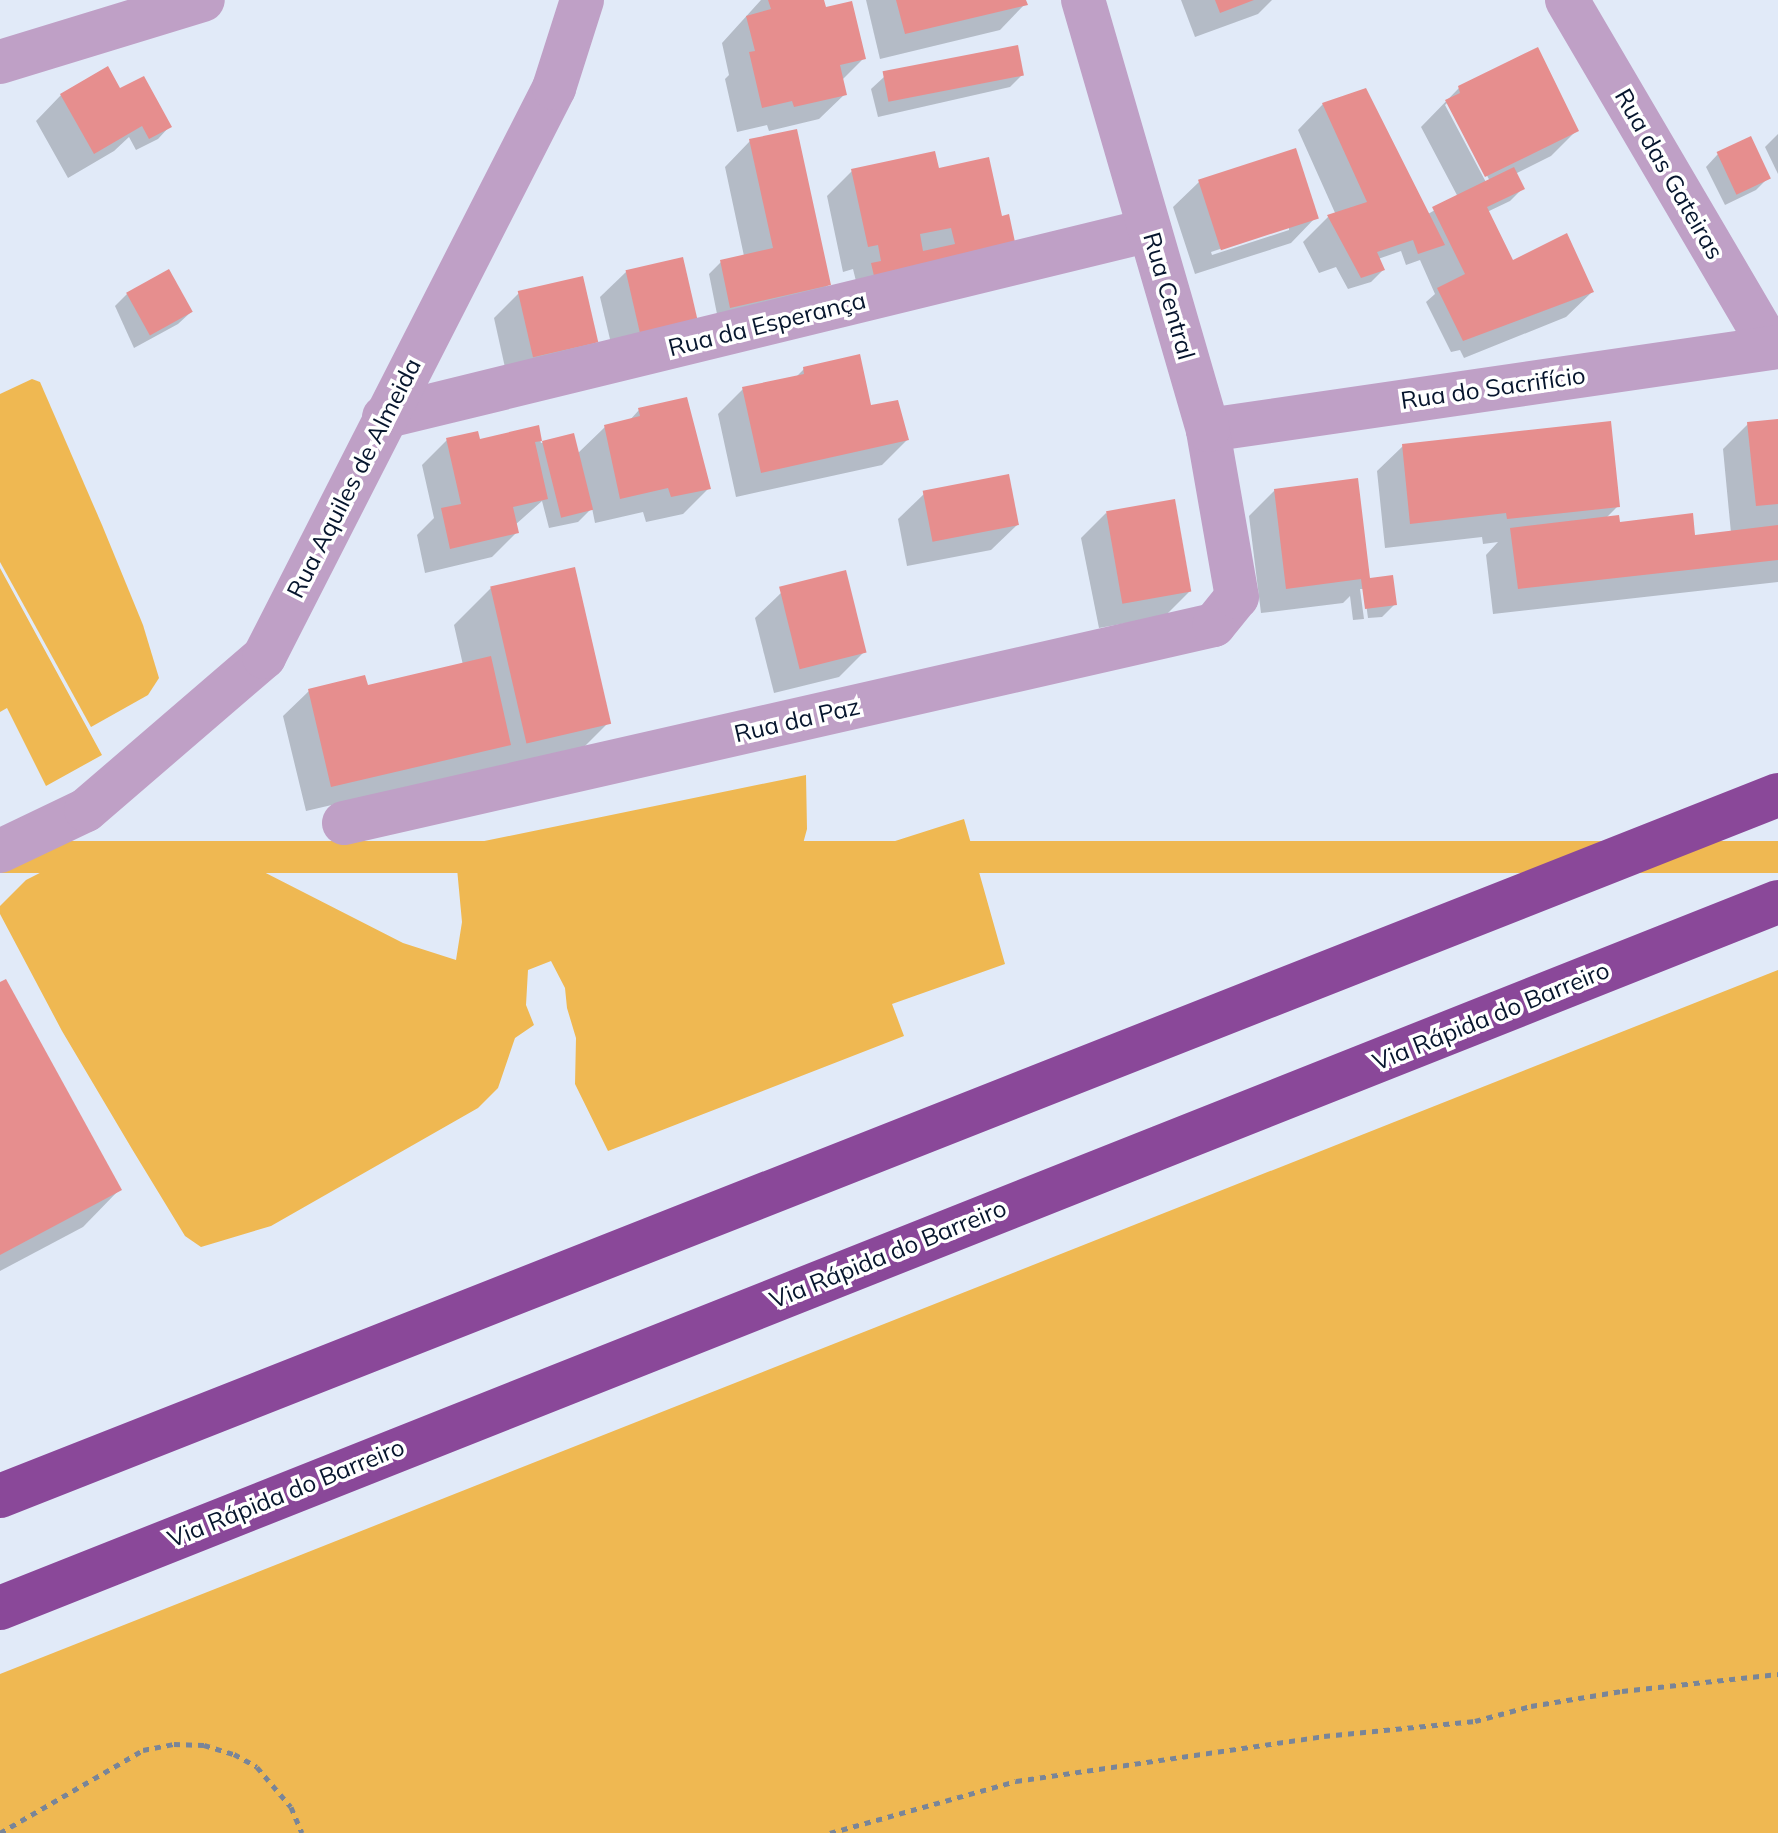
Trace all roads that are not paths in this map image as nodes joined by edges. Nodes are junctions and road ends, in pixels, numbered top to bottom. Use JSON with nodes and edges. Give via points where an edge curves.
{"nodes":[{"id":1,"x":203,"y":0,"type":"edge"},
{"id":2,"x":582,"y":0,"type":"edge"},
{"id":3,"x":1083,"y":0,"type":"edge"},
{"id":4,"x":1567,"y":0,"type":"edge"},
{"id":5,"x":2,"y":54,"type":"edge"},
{"id":6,"x":1150,"y":230,"type":"junction"},
{"id":7,"x":1774,"y":347,"type":"edge"},
{"id":8,"x":384,"y":417,"type":"junction"},
{"id":9,"x":1208,"y":430,"type":"junction"},
{"id":10,"x":1237,"y":597,"type":"joint"},
{"id":11,"x":1778,"y":795,"type":"edge"},
{"id":12,"x":344,"y":823,"type":"dead end"},
{"id":13,"x":0,"y":851,"type":"edge"},
{"id":14,"x":1778,"y":902,"type":"edge"},
{"id":15,"x":0,"y":1496,"type":"edge"},
{"id":16,"x":0,"y":1608,"type":"edge"}],
"edges":[{"from":1,"to":5,"type":"street"},
{"from":2,"to":8,"type":"street","name":"Rua Aquiles de Almeida","via":[[554,88]]},
{"from":3,"to":6,"type":"street","name":"Rua Central"},
{"from":4,"to":7,"type":"street","name":"Rua das Gateiras"},
{"from":6,"to":8,"type":"street","name":"Rua da Esperança"},
{"from":6,"to":9,"type":"street","name":"Rua Central"},
{"from":7,"to":9,"type":"street","name":"Rua do Sacrifício"},
{"from":8,"to":13,"type":"street","name":"Rua Aquiles de Almeida","via":[[264,657],[86,810]]},
{"from":9,"to":10,"type":"street","name":"Rua Central"},
{"from":10,"to":12,"type":"street","name":"Rua da Paz","via":[[1214,625]]},
{"from":11,"to":15,"type":"highway"},
{"from":14,"to":16,"type":"highway","name":"Via Rápida do Barreiro"}]}
